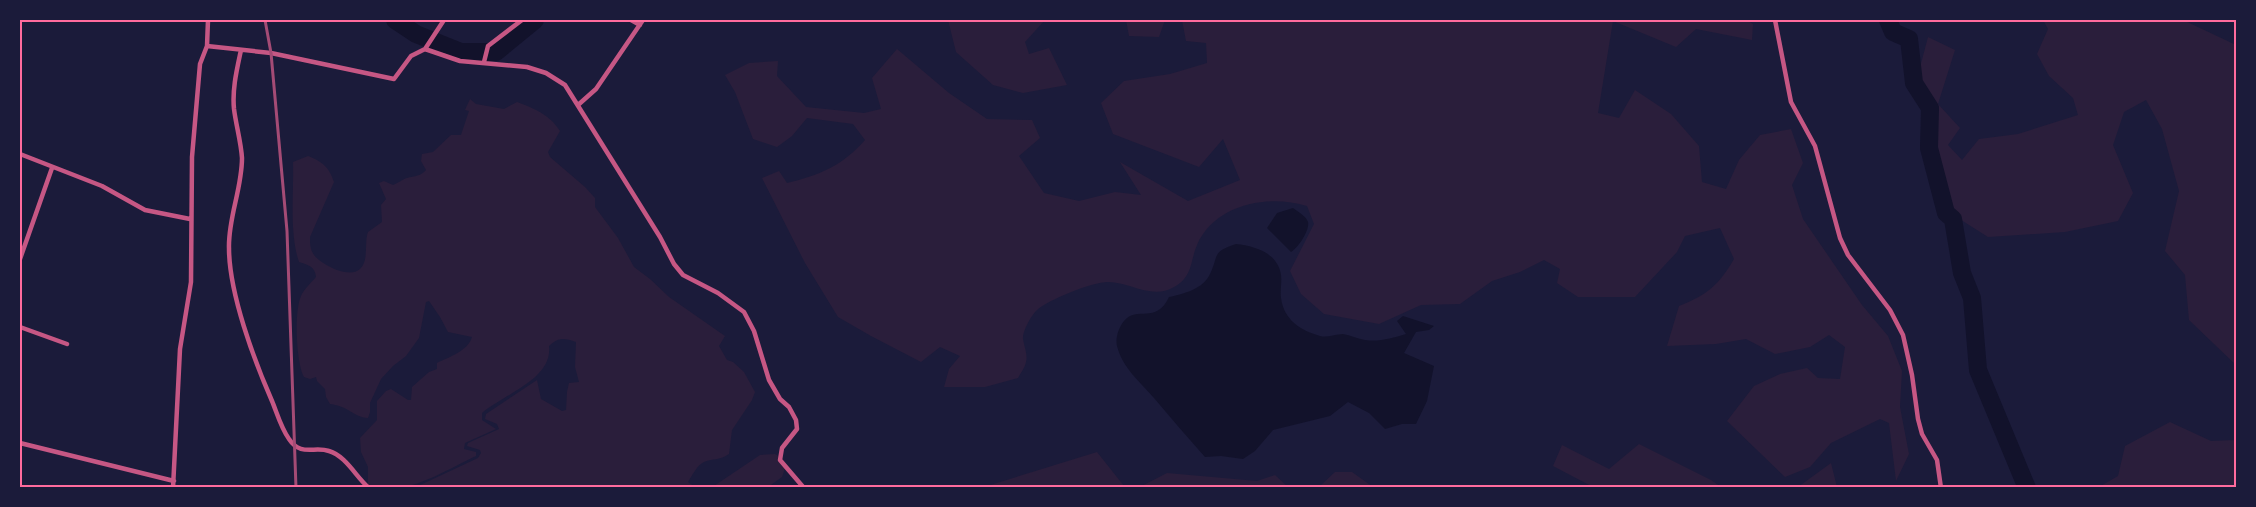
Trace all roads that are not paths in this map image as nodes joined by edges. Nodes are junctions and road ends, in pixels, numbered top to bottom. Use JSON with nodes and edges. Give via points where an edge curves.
{"nodes":[{"id":1,"x":208,"y":20,"type":"edge"},
{"id":2,"x":444,"y":20,"type":"edge"},
{"id":3,"x":522,"y":20,"type":"edge"},
{"id":4,"x":631,"y":20,"type":"edge"},
{"id":5,"x":643,"y":20,"type":"edge"},
{"id":6,"x":1775,"y":20,"type":"edge"},
{"id":7,"x":640,"y":25,"type":"junction"},
{"id":8,"x":207,"y":46,"type":"junction"},
{"id":9,"x":241,"y":50,"type":"junction"},
{"id":10,"x":425,"y":50,"type":"junction"},
{"id":11,"x":484,"y":62,"type":"junction"},
{"id":12,"x":578,"y":105,"type":"junction"},
{"id":13,"x":20,"y":154,"type":"edge"},
{"id":14,"x":52,"y":168,"type":"junction"},
{"id":15,"x":190,"y":219,"type":"junction"},
{"id":16,"x":20,"y":259,"type":"edge"},
{"id":17,"x":20,"y":327,"type":"edge"},
{"id":18,"x":67,"y":344,"type":"dead end"},
{"id":19,"x":20,"y":442,"type":"edge"},
{"id":20,"x":174,"y":484,"type":"edge"},
{"id":21,"x":369,"y":488,"type":"edge"},
{"id":22,"x":804,"y":488,"type":"edge"},
{"id":23,"x":1941,"y":488,"type":"edge"}],
"edges":[{"from":1,"to":8,"type":"street"},
{"from":2,"to":10,"type":"street"},
{"from":3,"to":11,"type":"street","via":[[488,45]]},
{"from":4,"to":7,"type":"street"},
{"from":5,"to":7,"type":"street"},
{"from":6,"to":23,"type":"street","via":[[1791,102],[1815,146],[1840,238],[1903,335],[1918,419],[1937,460]]},
{"from":7,"to":12,"type":"street","via":[[596,89]]},
{"from":8,"to":9,"type":"street"},
{"from":8,"to":15,"type":"street","via":[[200,63]]},
{"from":9,"to":10,"type":"street","via":[[394,79],[411,56]]},
{"from":9,"to":21,"type":"street","via":[[234,95],[241,174],[228,248],[241,316],[259,371],[289,440],[304,451],[333,452]]},
{"from":10,"to":11,"type":"street","via":[[460,61]]},
{"from":11,"to":12,"type":"street","via":[[527,67],[546,74],[565,84]]},
{"from":12,"to":22,"type":"street","via":[[674,264],[683,274],[744,312],[769,380],[796,420],[797,429],[782,448],[780,460]]},
{"from":13,"to":14,"type":"street"},
{"from":14,"to":15,"type":"street","via":[[102,186],[145,210]]},
{"from":14,"to":16,"type":"street"},
{"from":15,"to":20,"type":"street","via":[[191,282],[180,349]]},
{"from":17,"to":18,"type":"street"},
{"from":19,"to":20,"type":"street"}]}
